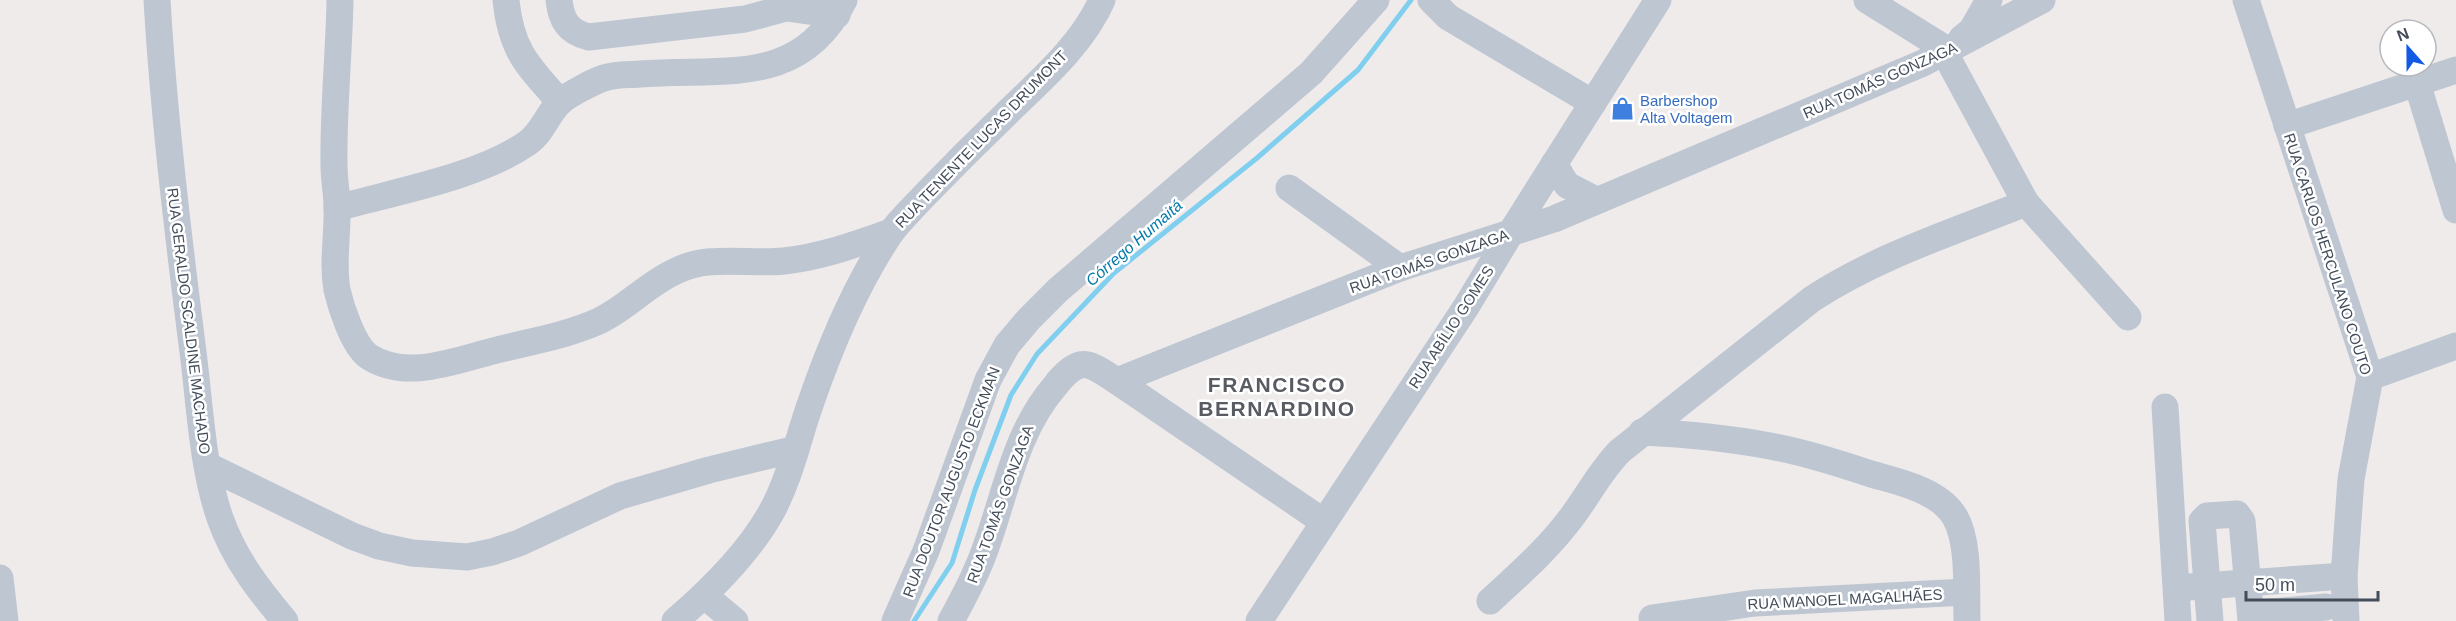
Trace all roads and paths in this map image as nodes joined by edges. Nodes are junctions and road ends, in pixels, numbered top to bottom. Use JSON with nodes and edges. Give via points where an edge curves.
{"nodes":[{"id":1,"x":157,"y":0,"type":"edge"},
{"id":2,"x":340,"y":0,"type":"edge"},
{"id":3,"x":506,"y":0,"type":"edge"},
{"id":4,"x":560,"y":0,"type":"edge"},
{"id":5,"x":1102,"y":0,"type":"edge"},
{"id":6,"x":1376,"y":0,"type":"edge"},
{"id":7,"x":1431,"y":0,"type":"edge"},
{"id":8,"x":1658,"y":0,"type":"edge"},
{"id":9,"x":1867,"y":0,"type":"edge"},
{"id":10,"x":1989,"y":0,"type":"edge"},
{"id":11,"x":2042,"y":0,"type":"edge"},
{"id":12,"x":2246,"y":0,"type":"edge"},
{"id":13,"x":774,"y":5,"type":"edge"},
{"id":14,"x":840,"y":7,"type":"edge"},
{"id":15,"x":1945,"y":53,"type":"junction"},
{"id":16,"x":2456,"y":70,"type":"edge"},
{"id":17,"x":2416,"y":83,"type":"junction"},
{"id":18,"x":560,"y":102,"type":"junction"},
{"id":19,"x":1593,"y":103,"type":"junction"},
{"id":20,"x":2287,"y":126,"type":"junction"},
{"id":21,"x":1554,"y":164,"type":"junction"},
{"id":22,"x":1289,"y":188,"type":"dead end"},
{"id":23,"x":1596,"y":200,"type":"junction"},
{"id":24,"x":2026,"y":204,"type":"junction"},
{"id":25,"x":337,"y":208,"type":"junction"},
{"id":26,"x":2456,"y":210,"type":"edge"},
{"id":27,"x":891,"y":232,"type":"junction"},
{"id":28,"x":1510,"y":234,"type":"junction"},
{"id":29,"x":1400,"y":268,"type":"junction"},
{"id":30,"x":2128,"y":317,"type":"dead end"},
{"id":31,"x":2456,"y":346,"type":"edge"},
{"id":32,"x":2370,"y":377,"type":"junction"},
{"id":33,"x":1117,"y":381,"type":"junction"},
{"id":34,"x":2165,"y":407,"type":"dead end"},
{"id":35,"x":1642,"y":432,"type":"junction"},
{"id":36,"x":796,"y":449,"type":"junction"},
{"id":37,"x":208,"y":466,"type":"junction"},
{"id":38,"x":1324,"y":522,"type":"junction"},
{"id":39,"x":2344,"y":576,"type":"junction"},
{"id":40,"x":0,"y":578,"type":"edge"},
{"id":41,"x":2247,"y":582,"type":"junction"},
{"id":42,"x":2207,"y":585,"type":"junction"},
{"id":43,"x":2175,"y":589,"type":"junction"},
{"id":44,"x":1966,"y":592,"type":"junction"},
{"id":45,"x":705,"y":596,"type":"junction"},
{"id":46,"x":1490,"y":602,"type":"dead end"},
{"id":47,"x":2336,"y":614,"type":"edge"},
{"id":48,"x":2251,"y":617,"type":"edge"},
{"id":49,"x":1652,"y":618,"type":"dead end"},
{"id":50,"x":5,"y":621,"type":"edge"},
{"id":51,"x":285,"y":621,"type":"edge"},
{"id":52,"x":675,"y":621,"type":"edge"},
{"id":53,"x":735,"y":621,"type":"edge"},
{"id":54,"x":895,"y":621,"type":"edge"},
{"id":55,"x":951,"y":621,"type":"edge"},
{"id":56,"x":1259,"y":621,"type":"edge"},
{"id":57,"x":1967,"y":621,"type":"edge"},
{"id":58,"x":2178,"y":621,"type":"edge"},
{"id":59,"x":2210,"y":621,"type":"edge"}],
"edges":[{"from":1,"to":37,"type":"street","name":"RUA GERALDO SCALDINE MACHADO","via":[[172,190]]},
{"from":2,"to":25,"type":"street","via":[[334,166]]},
{"from":3,"to":18,"type":"street","via":[[516,47]]},
{"from":4,"to":13,"type":"street","via":[[565,24],[589,37],[745,19]]},
{"from":5,"to":27,"type":"street","name":"RUA TENENTE LUCAS DRUMONT","via":[[1064,56]]},
{"from":6,"to":54,"type":"street","name":"RUA DOUTOR AUGUSTO ECKMAN","via":[[1311,73],[1059,290],[1007,345],[988,380],[926,551]]},
{"from":7,"to":19,"type":"street","via":[[1448,17]]},
{"from":8,"to":19,"type":"street","name":"RUA ABÍLIO GOMES"},
{"from":9,"to":15,"type":"street","via":[[1941,46]]},
{"from":10,"to":15,"type":"street","via":[[1972,30]]},
{"from":11,"to":15,"type":"street","name":"RUA TOMÁS GONZAGA"},
{"from":12,"to":20,"type":"street","name":"RUA CARLOS HERCULANO COUTO"},
{"from":13,"to":14,"type":"street"},
{"from":14,"to":18,"type":"street","via":[[815,40],[768,66],[728,72],[605,78]]},
{"from":15,"to":23,"type":"street","name":"RUA TOMÁS GONZAGA"},
{"from":15,"to":24,"type":"street"},
{"from":16,"to":17,"type":"street"},
{"from":17,"to":20,"type":"street"},
{"from":17,"to":26,"type":"street"},
{"from":18,"to":25,"type":"street","via":[[527,144],[474,170]]},
{"from":19,"to":21,"type":"street","name":"RUA ABÍLIO GOMES"},
{"from":20,"to":32,"type":"street","name":"RUA CARLOS HERCULANO COUTO"},
{"from":21,"to":23,"type":"street","via":[[1567,185]]},
{"from":21,"to":28,"type":"street","name":"RUA ABÍLIO GOMES"},
{"from":22,"to":29,"type":"street"},
{"from":23,"to":28,"type":"street","name":"RUA TOMÁS GONZAGA"},
{"from":24,"to":30,"type":"street"},
{"from":24,"to":35,"type":"street","via":[[1846,277],[1812,299]]},
{"from":25,"to":27,"type":"street","via":[[337,289],[346,320],[367,355],[405,369],[439,365],[596,323],[621,311],[646,288],[701,261],[782,261],[822,255]]},
{"from":27,"to":36,"type":"street","name":"RUA TENENTE LUCAS DRUMONT","via":[[849,306]]},
{"from":28,"to":29,"type":"street","name":"RUA TOMÁS GONZAGA"},
{"from":28,"to":38,"type":"street","name":"RUA ABÍLIO GOMES"},
{"from":29,"to":33,"type":"street","name":"RUA TOMÁS GONZAGA"},
{"from":31,"to":32,"type":"street"},
{"from":32,"to":39,"type":"street","name":"RUA CARLOS HERCULANO COUTO","via":[[2351,479]]},
{"from":33,"to":38,"type":"street"},
{"from":33,"to":55,"type":"street","name":"RUA TOMÁS GONZAGA","via":[[1085,364],[1060,380],[1043,399],[1020,442],[988,543]]},
{"from":34,"to":43,"type":"street"},
{"from":35,"to":44,"type":"street","via":[[1771,446],[1819,457],[1924,492],[1944,505],[1960,529]]},
{"from":35,"to":46,"type":"street","via":[[1605,465],[1557,535]]},
{"from":36,"to":37,"type":"street","via":[[621,496],[519,543],[467,556],[412,553],[379,546]]},
{"from":36,"to":45,"type":"street","name":"RUA TENENTE LUCAS DRUMONT","via":[[772,512]]},
{"from":37,"to":51,"type":"street","name":"RUA GERALDO SCALDINE MACHADO","via":[[219,517],[235,553],[256,587]]},
{"from":38,"to":56,"type":"street","name":"RUA ABÍLIO GOMES"},
{"from":39,"to":41,"type":"street"},
{"from":39,"to":47,"type":"street","name":"RUA CARLOS HERCULANO COUTO"},
{"from":40,"to":50,"type":"street"},
{"from":41,"to":42,"type":"street"},
{"from":41,"to":42,"type":"street","via":[[2239,516],[2207,516],[2202,527]]},
{"from":41,"to":48,"type":"street"},
{"from":42,"to":43,"type":"street"},
{"from":42,"to":59,"type":"street"},
{"from":43,"to":58,"type":"street"},
{"from":44,"to":49,"type":"street","name":"RUA MANOEL MAGALHÃES","via":[[1755,603]]},
{"from":44,"to":57,"type":"street"},
{"from":45,"to":52,"type":"street","name":"RUA TENENTE LUCAS DRUMONT"},
{"from":45,"to":53,"type":"street"},
{"from":47,"to":48,"type":"street"}]}
